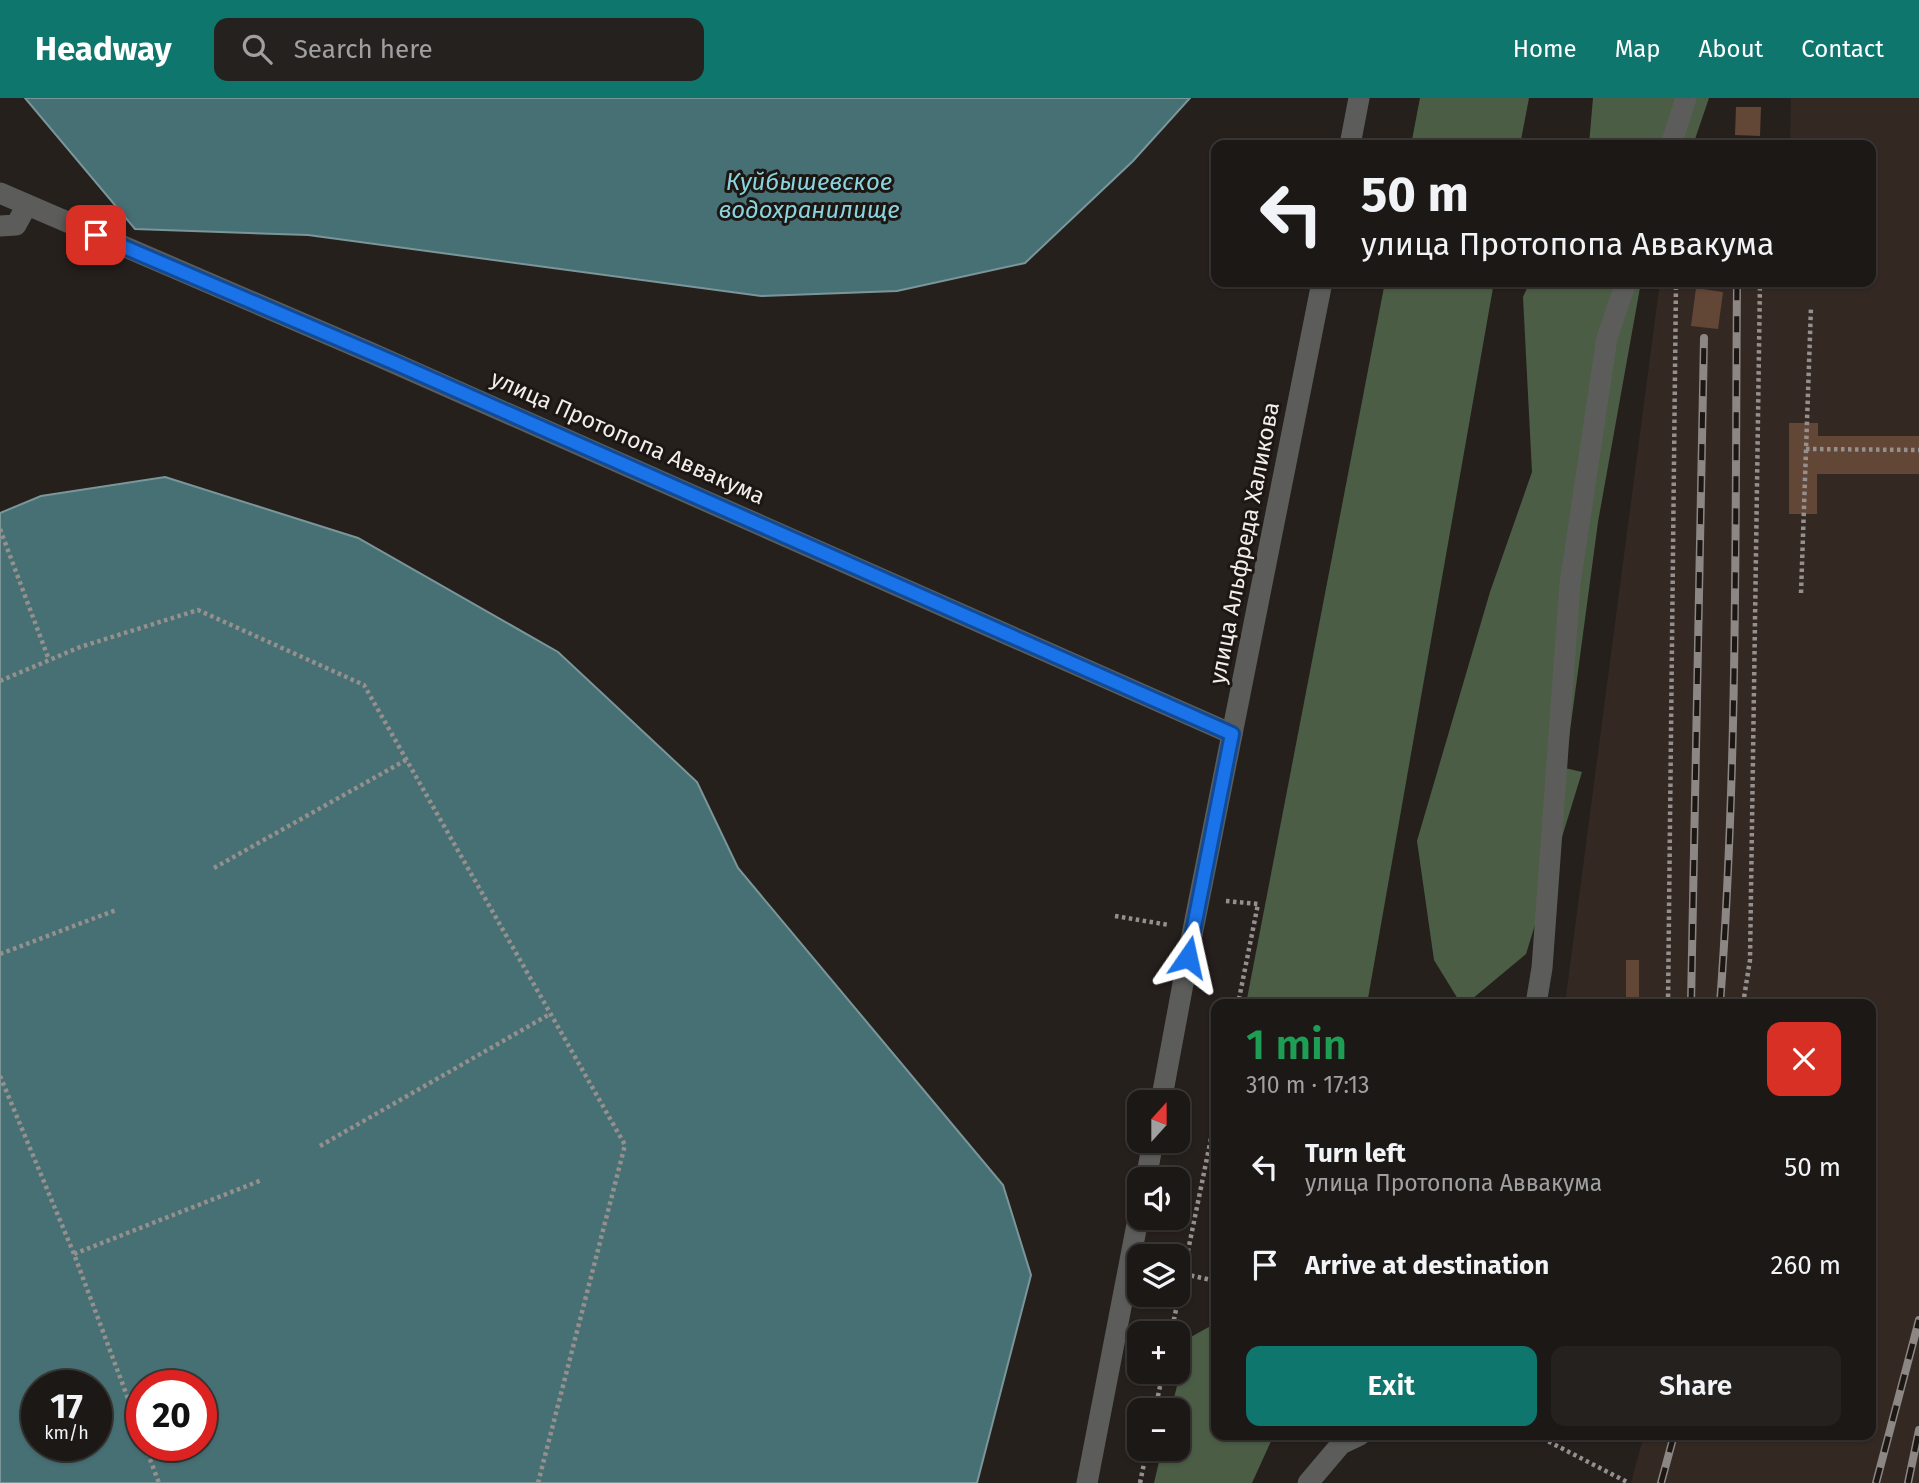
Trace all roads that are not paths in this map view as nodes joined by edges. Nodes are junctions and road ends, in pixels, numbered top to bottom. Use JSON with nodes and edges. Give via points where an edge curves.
{"nodes":[{"id":1,"x":1359,"y":98,"type":"edge"},
{"id":2,"x":1686,"y":98,"type":"edge"},
{"id":3,"x":1351,"y":140,"type":"edge"},
{"id":4,"x":1673,"y":140,"type":"edge"},
{"id":5,"x":0,"y":193,"type":"edge"},
{"id":6,"x":27,"y":205,"type":"junction"},
{"id":7,"x":0,"y":226,"type":"edge"},
{"id":8,"x":1321,"y":287,"type":"edge"},
{"id":9,"x":1624,"y":287,"type":"edge"},
{"id":10,"x":1232,"y":734,"type":"junction"},
{"id":11,"x":1537,"y":999,"type":"edge"},
{"id":12,"x":1163,"y":1090,"type":"edge"},
{"id":13,"x":1136,"y":1230,"type":"edge"},
{"id":14,"x":1347,"y":1440,"type":"edge"},
{"id":15,"x":1087,"y":1483,"type":"edge"},
{"id":16,"x":1308,"y":1483,"type":"edge"}],
"edges":[{"from":1,"to":3,"type":"lane"},
{"from":2,"to":4,"type":"lane"},
{"from":5,"to":6,"type":"lane","name":"улица Протопопа Аввакума"},
{"from":6,"to":7,"type":"lane","via":[[16,225]]},
{"from":6,"to":10,"type":"lane","name":"улица Протопопа Аввакума"},
{"from":8,"to":10,"type":"lane","name":"улица Альфреда Халикова"},
{"from":9,"to":11,"type":"lane","via":[[1608,338],[1570,584]]},
{"from":10,"to":12,"type":"lane","name":"улица Альфреда Халикова"},
{"from":13,"to":15,"type":"lane"},
{"from":14,"to":16,"type":"lane"}]}
